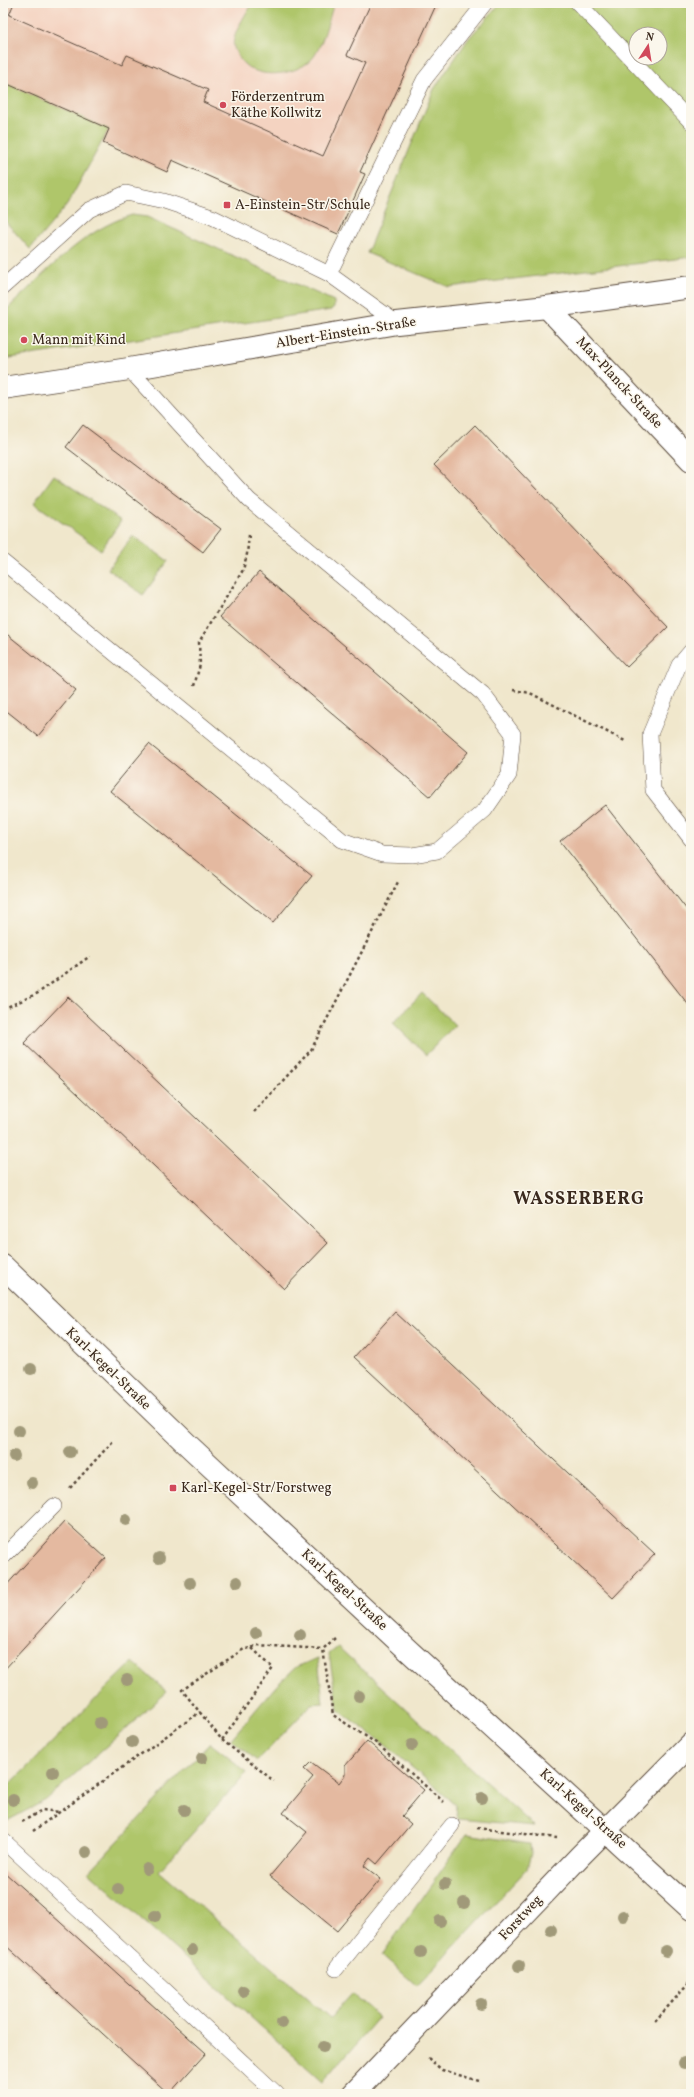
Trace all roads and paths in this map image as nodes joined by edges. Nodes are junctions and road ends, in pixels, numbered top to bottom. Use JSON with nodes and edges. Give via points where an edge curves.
{"nodes":[{"id":1,"x":485,"y":3,"type":"edge"},
{"id":2,"x":578,"y":3,"type":"edge"},
{"id":3,"x":691,"y":122,"type":"edge"},
{"id":4,"x":328,"y":274,"type":"junction"},
{"id":5,"x":3,"y":287,"type":"edge"},
{"id":6,"x":691,"y":287,"type":"edge"},
{"id":7,"x":547,"y":307,"type":"junction"},
{"id":8,"x":397,"y":323,"type":"junction"},
{"id":9,"x":129,"y":369,"type":"junction"},
{"id":10,"x":3,"y":388,"type":"edge"},
{"id":11,"x":691,"y":460,"type":"edge"},
{"id":12,"x":249,"y":500,"type":"junction"},
{"id":13,"x":3,"y":562,"type":"edge"},
{"id":14,"x":691,"y":651,"type":"edge"},
{"id":15,"x":484,"y":694,"type":"junction"},
{"id":16,"x":181,"y":709,"type":"junction"},
{"id":17,"x":650,"y":734,"type":"junction"},
{"id":18,"x":691,"y":840,"type":"edge"},
{"id":19,"x":412,"y":855,"type":"junction"},
{"id":20,"x":90,"y":956,"type":"dead end"},
{"id":21,"x":3,"y":1009,"type":"edge"},
{"id":22,"x":254,"y":1112,"type":"dead end"},
{"id":23,"x":3,"y":1266,"type":"edge"},
{"id":24,"x":114,"y":1440,"type":"dead end"},
{"id":25,"x":54,"y":1506,"type":"joint"},
{"id":26,"x":3,"y":1557,"type":"edge"},
{"id":27,"x":336,"y":1638,"type":"dead end"},
{"id":28,"x":252,"y":1648,"type":"junction"},
{"id":29,"x":323,"y":1649,"type":"junction"},
{"id":30,"x":200,"y":1712,"type":"junction"},
{"id":31,"x":222,"y":1740,"type":"junction"},
{"id":32,"x":691,"y":1744,"type":"edge"},
{"id":33,"x":274,"y":1781,"type":"dead end"},
{"id":34,"x":60,"y":1812,"type":"junction"},
{"id":35,"x":47,"y":1821,"type":"dead end"},
{"id":36,"x":452,"y":1824,"type":"junction"},
{"id":37,"x":16,"y":1825,"type":"dead end"},
{"id":38,"x":606,"y":1830,"type":"junction"},
{"id":39,"x":559,"y":1838,"type":"dead end"},
{"id":40,"x":3,"y":1840,"type":"edge"},
{"id":41,"x":691,"y":1909,"type":"edge"},
{"id":42,"x":336,"y":1969,"type":"dead end"},
{"id":43,"x":691,"y":1981,"type":"edge"},
{"id":44,"x":655,"y":2021,"type":"dead end"},
{"id":45,"x":406,"y":2040,"type":"junction"},
{"id":46,"x":479,"y":2081,"type":"dead end"},
{"id":47,"x":277,"y":2094,"type":"edge"},
{"id":48,"x":353,"y":2094,"type":"edge"}],
"edges":[{"from":1,"to":4,"type":"lane","via":[[424,80]]},
{"from":2,"to":3,"type":"lane"},
{"from":4,"to":5,"type":"lane","via":[[212,217],[164,201],[126,193],[89,210]]},
{"from":4,"to":8,"type":"lane"},
{"from":6,"to":7,"type":"street","name":"Albert-Einstein-Straße"},
{"from":7,"to":8,"type":"street","name":"Albert-Einstein-Straße"},
{"from":7,"to":11,"type":"street","name":"Max-Planck-Straße"},
{"from":8,"to":9,"type":"street","name":"Albert-Einstein-Straße"},
{"from":9,"to":10,"type":"street","name":"Albert-Einstein-Straße"},
{"from":9,"to":12,"type":"lane"},
{"from":12,"to":15,"type":"lane"},
{"from":12,"to":16,"type":"path","via":[[248,548],[243,570],[199,642],[200,665],[196,681]]},
{"from":13,"to":16,"type":"lane"},
{"from":14,"to":17,"type":"lane","via":[[679,665]]},
{"from":15,"to":17,"type":"path","via":[[508,689],[530,693],[630,744]]},
{"from":15,"to":19,"type":"lane","via":[[513,734],[509,775],[485,810],[437,851]]},
{"from":16,"to":19,"type":"lane","via":[[342,840],[382,854]]},
{"from":17,"to":18,"type":"lane","via":[[653,790]]},
{"from":19,"to":22,"type":"path","via":[[312,1050]]},
{"from":20,"to":21,"type":"path","via":[[38,993]]},
{"from":23,"to":38,"type":"street","name":"Karl-Kegel-Straße","via":[[201,1457]]},
{"from":24,"to":25,"type":"path"},
{"from":25,"to":26,"type":"lane"},
{"from":27,"to":29,"type":"path"},
{"from":28,"to":29,"type":"path","via":[[256,1645]]},
{"from":28,"to":30,"type":"path","via":[[244,1649],[182,1690]]},
{"from":28,"to":31,"type":"path","via":[[274,1668]]},
{"from":29,"to":36,"type":"path","via":[[333,1715],[376,1744],[450,1807]]},
{"from":30,"to":31,"type":"path"},
{"from":30,"to":34,"type":"path"},
{"from":31,"to":33,"type":"path"},
{"from":32,"to":38,"type":"street","name":"Forstweg"},
{"from":34,"to":35,"type":"path"},
{"from":34,"to":37,"type":"path","via":[[42,1810]]},
{"from":36,"to":39,"type":"path"},
{"from":36,"to":42,"type":"lane"},
{"from":38,"to":41,"type":"street","name":"Karl-Kegel-Straße"},
{"from":38,"to":45,"type":"street","name":"Forstweg"},
{"from":40,"to":47,"type":"lane"},
{"from":43,"to":44,"type":"path"},
{"from":45,"to":46,"type":"path","via":[[442,2070]]},
{"from":45,"to":48,"type":"street","name":"Forstweg"}]}
